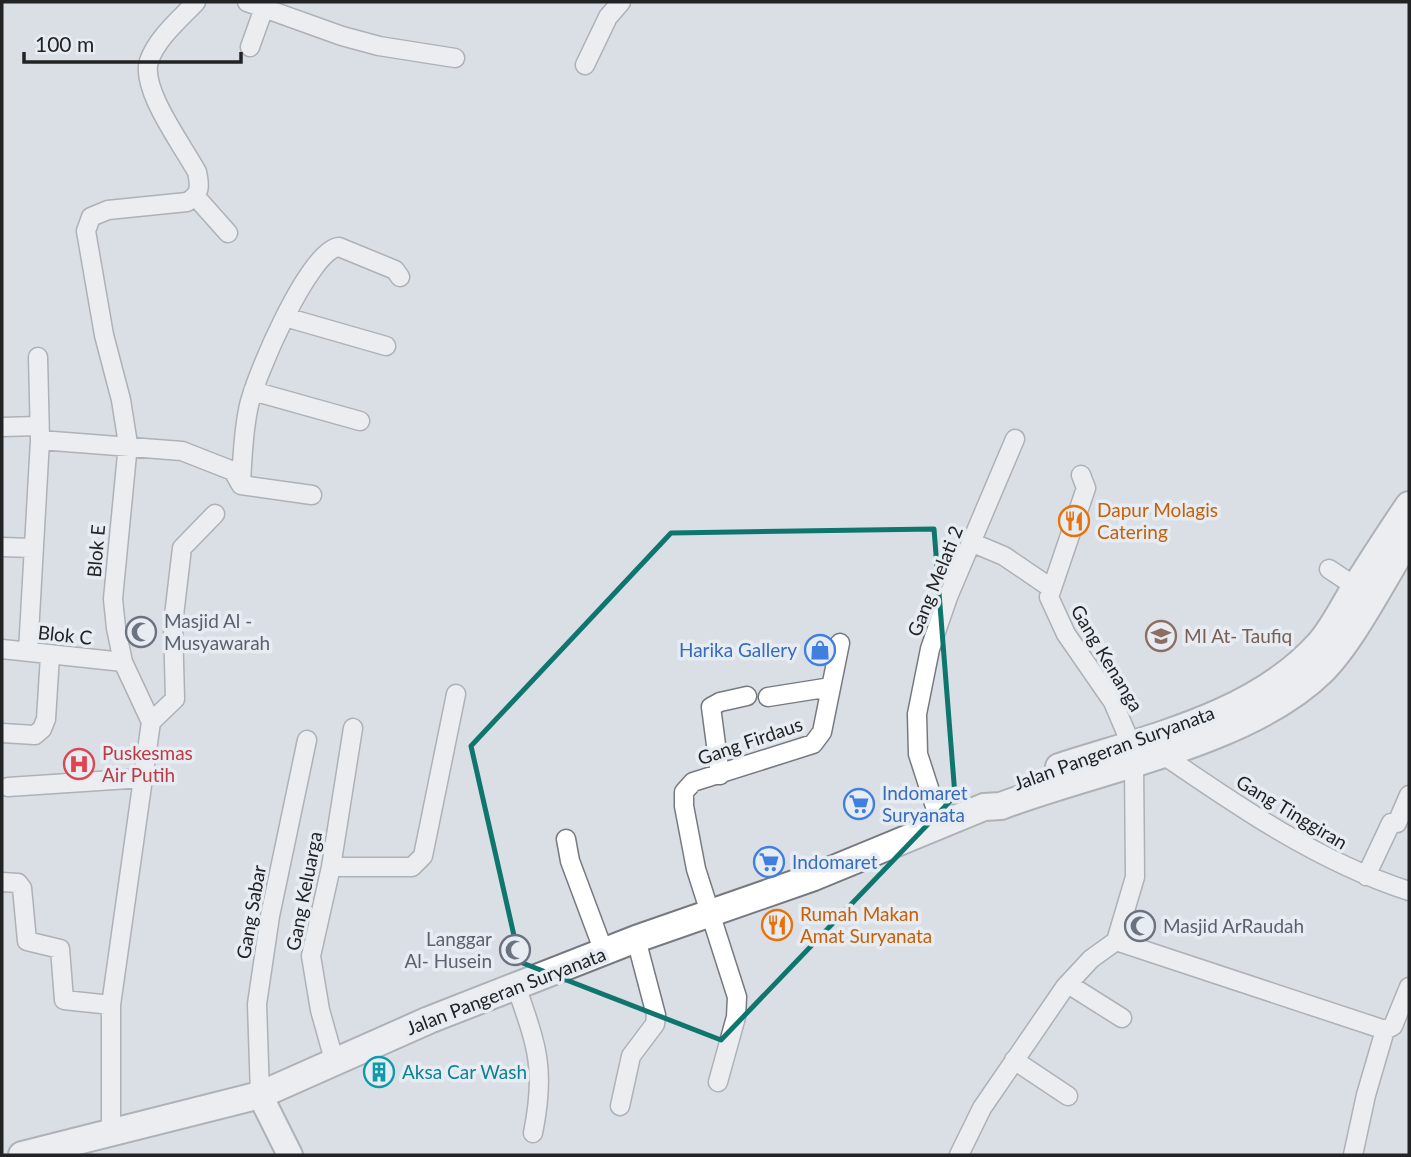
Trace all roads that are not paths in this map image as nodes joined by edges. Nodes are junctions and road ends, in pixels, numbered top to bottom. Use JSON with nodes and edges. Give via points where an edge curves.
{"nodes":[{"id":1,"x":196,"y":2,"type":"edge"},
{"id":2,"x":247,"y":2,"type":"edge"},
{"id":3,"x":621,"y":2,"type":"edge"},
{"id":4,"x":264,"y":8,"type":"junction"},
{"id":5,"x":250,"y":47,"type":"dead end"},
{"id":6,"x":455,"y":58,"type":"dead end"},
{"id":7,"x":585,"y":65,"type":"dead end"},
{"id":8,"x":196,"y":197,"type":"junction"},
{"id":9,"x":228,"y":233,"type":"dead end"},
{"id":10,"x":400,"y":277,"type":"dead end"},
{"id":11,"x":285,"y":317,"type":"junction"},
{"id":12,"x":386,"y":346,"type":"dead end"},
{"id":13,"x":38,"y":357,"type":"dead end"},
{"id":14,"x":253,"y":391,"type":"junction"},
{"id":15,"x":360,"y":421,"type":"dead end"},
{"id":16,"x":2,"y":427,"type":"edge"},
{"id":17,"x":39,"y":433,"type":"junction"},
{"id":18,"x":1015,"y":439,"type":"dead end"},
{"id":19,"x":128,"y":444,"type":"junction"},
{"id":20,"x":1081,"y":475,"type":"dead end"},
{"id":21,"x":241,"y":485,"type":"junction"},
{"id":22,"x":312,"y":495,"type":"dead end"},
{"id":23,"x":1409,"y":505,"type":"edge"},
{"id":24,"x":215,"y":514,"type":"dead end"},
{"id":25,"x":1409,"y":538,"type":"edge"},
{"id":26,"x":973,"y":543,"type":"junction"},
{"id":27,"x":2,"y":547,"type":"edge"},
{"id":28,"x":32,"y":548,"type":"junction"},
{"id":29,"x":1329,"y":569,"type":"dead end"},
{"id":30,"x":1356,"y":587,"type":"junction"},
{"id":31,"x":1052,"y":588,"type":"junction"},
{"id":32,"x":840,"y":643,"type":"dead end"},
{"id":33,"x":2,"y":649,"type":"edge"},
{"id":34,"x":28,"y":652,"type":"junction"},
{"id":35,"x":50,"y":656,"type":"junction"},
{"id":36,"x":123,"y":662,"type":"junction"},
{"id":37,"x":831,"y":687,"type":"junction"},
{"id":38,"x":456,"y":694,"type":"dead end"},
{"id":39,"x":747,"y":696,"type":"dead end"},
{"id":40,"x":768,"y":697,"type":"dead end"},
{"id":41,"x":150,"y":722,"type":"junction"},
{"id":42,"x":354,"y":728,"type":"dead end"},
{"id":43,"x":2,"y":733,"type":"edge"},
{"id":44,"x":307,"y":740,"type":"dead end"},
{"id":45,"x":1145,"y":749,"type":"junction"},
{"id":46,"x":720,"y":775,"type":"junction"},
{"id":47,"x":144,"y":778,"type":"junction"},
{"id":48,"x":8,"y":787,"type":"dead end"},
{"id":49,"x":1409,"y":795,"type":"edge"},
{"id":50,"x":941,"y":825,"type":"junction"},
{"id":51,"x":566,"y":839,"type":"dead end"},
{"id":52,"x":331,"y":867,"type":"junction"},
{"id":53,"x":1366,"y":876,"type":"junction"},
{"id":54,"x":2,"y":882,"type":"edge"},
{"id":55,"x":1409,"y":891,"type":"edge"},
{"id":56,"x":709,"y":915,"type":"junction"},
{"id":57,"x":636,"y":939,"type":"junction"},
{"id":58,"x":1116,"y":941,"type":"junction"},
{"id":59,"x":604,"y":952,"type":"junction"},
{"id":60,"x":1068,"y":984,"type":"junction"},
{"id":61,"x":516,"y":986,"type":"junction"},
{"id":62,"x":1409,"y":986,"type":"edge"},
{"id":63,"x":111,"y":1005,"type":"junction"},
{"id":64,"x":1122,"y":1018,"type":"dead end"},
{"id":65,"x":1388,"y":1029,"type":"junction"},
{"id":66,"x":1409,"y":1036,"type":"edge"},
{"id":67,"x":1014,"y":1059,"type":"junction"},
{"id":68,"x":334,"y":1060,"type":"junction"},
{"id":69,"x":718,"y":1082,"type":"dead end"},
{"id":70,"x":260,"y":1095,"type":"junction"},
{"id":71,"x":1068,"y":1096,"type":"dead end"},
{"id":72,"x":620,"y":1106,"type":"dead end"},
{"id":73,"x":533,"y":1133,"type":"dead end"},
{"id":74,"x":104,"y":1141,"type":"edge"},
{"id":75,"x":22,"y":1155,"type":"edge"},
{"id":76,"x":290,"y":1155,"type":"edge"},
{"id":77,"x":959,"y":1155,"type":"edge"},
{"id":78,"x":1353,"y":1155,"type":"edge"}],
"edges":[{"from":1,"to":8,"type":"street","via":[[162,39],[149,61],[148,81],[197,172],[200,188]]},
{"from":2,"to":4,"type":"street"},
{"from":3,"to":7,"type":"street","via":[[608,17]]},
{"from":4,"to":5,"type":"street"},
{"from":4,"to":6,"type":"street","via":[[379,46]]},
{"from":8,"to":9,"type":"street"},
{"from":8,"to":19,"type":"street","name":"Blok E","via":[[187,202],[108,210],[91,217],[86,231]]},
{"from":10,"to":11,"type":"street","via":[[395,270],[333,247]]},
{"from":11,"to":12,"type":"street"},
{"from":11,"to":14,"type":"street"},
{"from":13,"to":17,"type":"street"},
{"from":14,"to":15,"type":"street"},
{"from":14,"to":21,"type":"street"},
{"from":16,"to":17,"type":"street"},
{"from":17,"to":19,"type":"street"},
{"from":17,"to":28,"type":"street"},
{"from":18,"to":26,"type":"street","name":"Gang Melati 2"},
{"from":19,"to":21,"type":"street","via":[[182,451],[233,471]]},
{"from":19,"to":36,"type":"street","name":"Blok E","via":[[113,600]]},
{"from":20,"to":31,"type":"street","name":"Gang Kenanga","via":[[1086,488]]},
{"from":21,"to":22,"type":"street"},
{"from":23,"to":30,"type":"main road","name":"Jalan Pangeran Suryanata"},
{"from":24,"to":41,"type":"street","via":[[182,548],[173,624],[175,699]]},
{"from":25,"to":45,"type":"main road","name":"Jalan Pangeran Suryanata","via":[[1321,671],[1270,708]]},
{"from":26,"to":31,"type":"street","via":[[1004,556]]},
{"from":26,"to":50,"type":"street","name":"Gang Melati 2","via":[[930,649],[917,714],[918,754]]},
{"from":27,"to":28,"type":"street"},
{"from":28,"to":34,"type":"street"},
{"from":29,"to":30,"type":"street"},
{"from":30,"to":45,"type":"main road","name":"Jalan Pangeran Suryanata","via":[[1320,643],[1289,672],[1264,690]]},
{"from":31,"to":45,"type":"street","name":"Gang Kenanga","via":[[1049,597],[1054,611]]},
{"from":32,"to":37,"type":"street","name":"Gang Firdaus"},
{"from":33,"to":34,"type":"street","name":"Blok C"},
{"from":34,"to":35,"type":"street","name":"Blok C"},
{"from":35,"to":36,"type":"street","name":"Blok C"},
{"from":35,"to":43,"type":"street","via":[[42,729],[34,735]]},
{"from":36,"to":41,"type":"street","name":"Blok E"},
{"from":37,"to":40,"type":"street"},
{"from":37,"to":46,"type":"street","name":"Gang Firdaus","via":[[822,732],[813,744]]},
{"from":38,"to":52,"type":"street","via":[[419,863],[412,867]]},
{"from":39,"to":46,"type":"street","via":[[712,707]]},
{"from":41,"to":47,"type":"street"},
{"from":42,"to":52,"type":"street","name":"Gang Keluarga"},
{"from":44,"to":70,"type":"street","name":"Gang Sabar","via":[[270,916],[257,1004]]},
{"from":45,"to":50,"type":"main road","name":"Jalan Pangeran Suryanata"},
{"from":45,"to":53,"type":"street","name":"Gang Tinggiran"},
{"from":45,"to":58,"type":"street","via":[[1135,877]]},
{"from":46,"to":56,"type":"street","name":"Gang Firdaus","via":[[688,785],[683,799]]},
{"from":47,"to":48,"type":"street"},
{"from":47,"to":63,"type":"street"},
{"from":49,"to":53,"type":"street"},
{"from":50,"to":56,"type":"main road","name":"Jalan Pangeran Suryanata"},
{"from":51,"to":59,"type":"street"},
{"from":52,"to":68,"type":"street","name":"Gang Keluarga","via":[[311,956]]},
{"from":53,"to":55,"type":"street","name":"Gang Tinggiran"},
{"from":54,"to":63,"type":"street","via":[[18,883],[22,888],[27,941],[60,949],[64,1000]]},
{"from":56,"to":57,"type":"main road","name":"Jalan Pangeran Suryanata"},
{"from":56,"to":69,"type":"street","via":[[737,997]]},
{"from":57,"to":59,"type":"main road","name":"Jalan Pangeran Suryanata"},
{"from":57,"to":72,"type":"street","via":[[656,1015],[655,1024],[634,1048]]},
{"from":58,"to":60,"type":"street"},
{"from":58,"to":65,"type":"street"},
{"from":59,"to":61,"type":"main road","name":"Jalan Pangeran Suryanata"},
{"from":60,"to":64,"type":"street"},
{"from":60,"to":67,"type":"street"},
{"from":61,"to":68,"type":"main road","name":"Jalan Pangeran Suryanata"},
{"from":61,"to":73,"type":"street","via":[[540,1063]]},
{"from":62,"to":65,"type":"street"},
{"from":63,"to":74,"type":"street"},
{"from":65,"to":66,"type":"street"},
{"from":65,"to":78,"type":"street","via":[[1366,1095]]},
{"from":67,"to":71,"type":"street"},
{"from":67,"to":77,"type":"street"},
{"from":68,"to":70,"type":"main road","name":"Jalan Pangeran Suryanata"},
{"from":70,"to":74,"type":"main road","name":"Jalan Pangeran Suryanata"},
{"from":70,"to":76,"type":"main road"},
{"from":74,"to":75,"type":"main road","name":"Jalan Pangeran Suryanata"}]}
